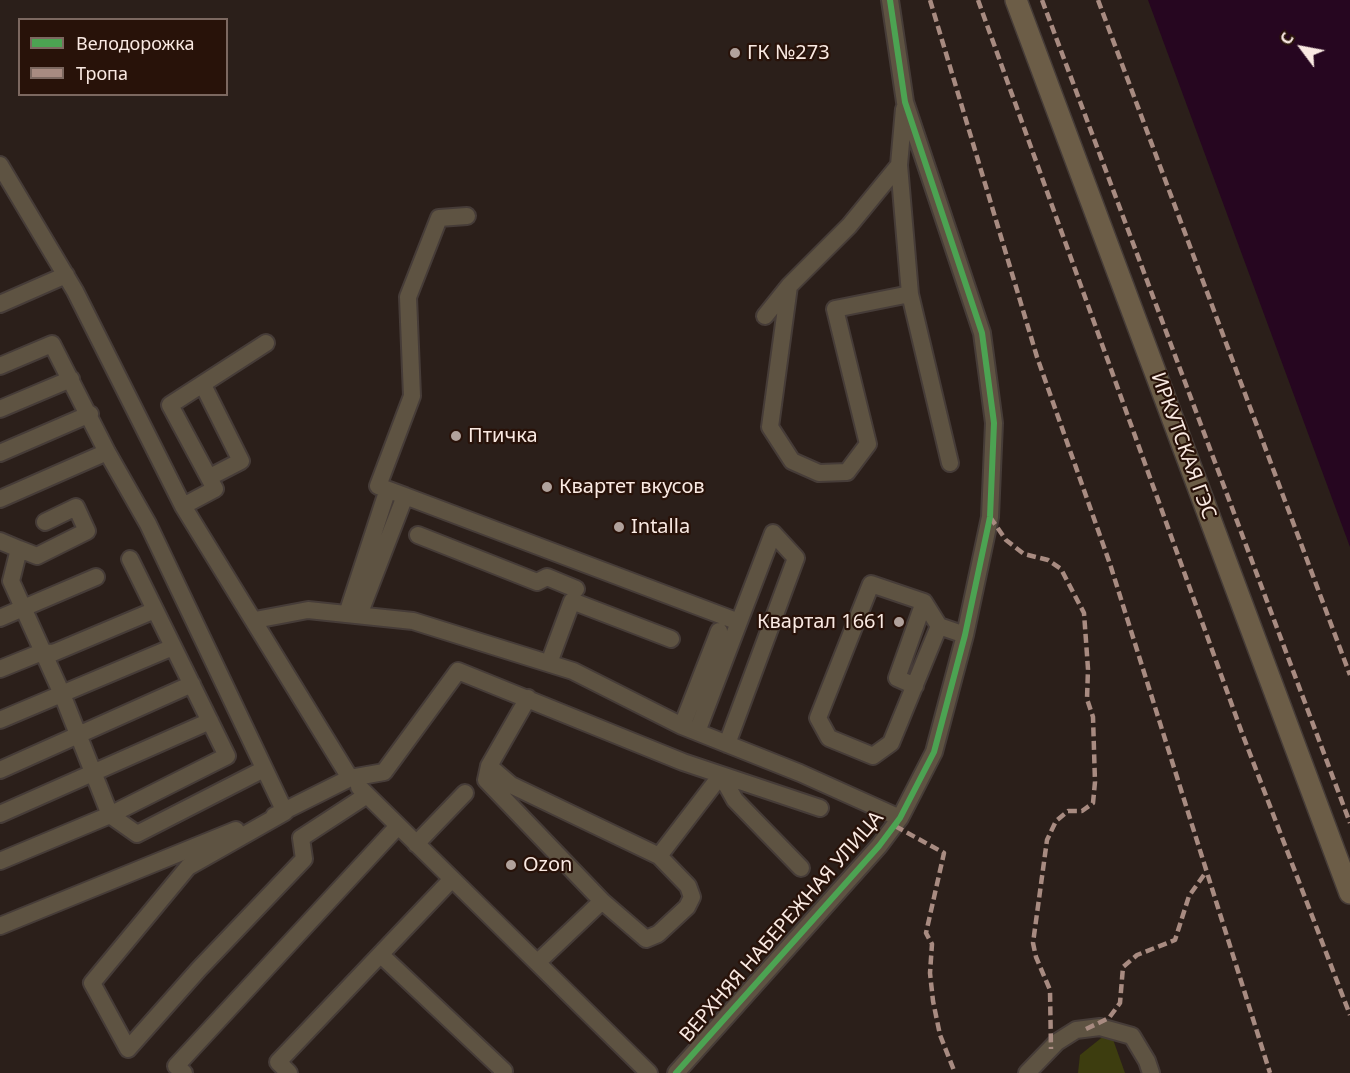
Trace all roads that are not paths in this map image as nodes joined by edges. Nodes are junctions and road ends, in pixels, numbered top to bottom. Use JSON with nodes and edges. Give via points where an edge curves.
{"nodes":[{"id":1,"x":890,"y":0,"type":"edge"},
{"id":2,"x":1017,"y":0,"type":"edge"},
{"id":3,"x":905,"y":102,"type":"junction"},
{"id":4,"x":0,"y":165,"type":"edge"},
{"id":5,"x":899,"y":165,"type":"junction"},
{"id":6,"x":467,"y":216,"type":"dead end"},
{"id":7,"x":66,"y":274,"type":"junction"},
{"id":8,"x":789,"y":286,"type":"junction"},
{"id":9,"x":910,"y":294,"type":"junction"},
{"id":10,"x":0,"y":304,"type":"edge"},
{"id":11,"x":765,"y":316,"type":"dead end"},
{"id":12,"x":266,"y":343,"type":"dead end"},
{"id":13,"x":0,"y":366,"type":"edge"},
{"id":14,"x":71,"y":379,"type":"junction"},
{"id":15,"x":202,"y":385,"type":"junction"},
{"id":16,"x":0,"y":409,"type":"edge"},
{"id":17,"x":90,"y":414,"type":"junction"},
{"id":18,"x":107,"y":452,"type":"junction"},
{"id":19,"x":0,"y":453,"type":"edge"},
{"id":20,"x":950,"y":463,"type":"dead end"},
{"id":21,"x":210,"y":477,"type":"junction"},
{"id":22,"x":405,"y":496,"type":"junction"},
{"id":23,"x":385,"y":498,"type":"dead end"},
{"id":24,"x":0,"y":499,"type":"edge"},
{"id":25,"x":183,"y":506,"type":"junction"},
{"id":26,"x":45,"y":522,"type":"dead end"},
{"id":27,"x":418,"y":535,"type":"dead end"},
{"id":28,"x":0,"y":541,"type":"edge"},
{"id":29,"x":20,"y":549,"type":"junction"},
{"id":30,"x":130,"y":559,"type":"dead end"},
{"id":31,"x":586,"y":564,"type":"junction"},
{"id":32,"x":96,"y":577,"type":"dead end"},
{"id":33,"x":6,"y":584,"type":"edge"},
{"id":34,"x":574,"y":595,"type":"junction"},
{"id":35,"x":924,"y":602,"type":"junction"},
{"id":36,"x":22,"y":608,"type":"junction"},
{"id":37,"x":155,"y":610,"type":"junction"},
{"id":38,"x":353,"y":615,"type":"junction"},
{"id":39,"x":0,"y":618,"type":"edge"},
{"id":40,"x":255,"y":620,"type":"junction"},
{"id":41,"x":739,"y":622,"type":"junction"},
{"id":42,"x":939,"y":626,"type":"junction"},
{"id":43,"x":719,"y":631,"type":"dead end"},
{"id":44,"x":965,"y":635,"type":"junction"},
{"id":45,"x":671,"y":639,"type":"dead end"},
{"id":46,"x":173,"y":646,"type":"junction"},
{"id":47,"x":42,"y":652,"type":"junction"},
{"id":48,"x":549,"y":663,"type":"junction"},
{"id":49,"x":0,"y":669,"type":"edge"},
{"id":50,"x":192,"y":684,"type":"junction"},
{"id":51,"x":915,"y":686,"type":"junction"},
{"id":52,"x":62,"y":694,"type":"junction"},
{"id":53,"x":528,"y":698,"type":"junction"},
{"id":54,"x":0,"y":720,"type":"edge"},
{"id":55,"x":210,"y":721,"type":"junction"},
{"id":56,"x":689,"y":729,"type":"junction"},
{"id":57,"x":79,"y":736,"type":"junction"},
{"id":58,"x":727,"y":744,"type":"junction"},
{"id":59,"x":489,"y":766,"type":"junction"},
{"id":60,"x":264,"y":769,"type":"junction"},
{"id":61,"x":0,"y":770,"type":"edge"},
{"id":62,"x":93,"y":772,"type":"junction"},
{"id":63,"x":721,"y":775,"type":"junction"},
{"id":64,"x":350,"y":778,"type":"junction"},
{"id":65,"x":465,"y":793,"type":"dead end"},
{"id":66,"x":367,"y":795,"type":"junction"},
{"id":67,"x":820,"y":808,"type":"dead end"},
{"id":68,"x":285,"y":812,"type":"junction"},
{"id":69,"x":0,"y":814,"type":"edge"},
{"id":70,"x":110,"y":815,"type":"junction"},
{"id":71,"x":900,"y":818,"type":"junction"},
{"id":72,"x":398,"y":826,"type":"junction"},
{"id":73,"x":416,"y":844,"type":"junction"},
{"id":74,"x":659,"y":856,"type":"junction"},
{"id":75,"x":0,"y":861,"type":"edge"},
{"id":76,"x":801,"y":868,"type":"dead end"},
{"id":77,"x":452,"y":879,"type":"junction"},
{"id":78,"x":1350,"y":893,"type":"edge"},
{"id":79,"x":602,"y":901,"type":"junction"},
{"id":80,"x":0,"y":926,"type":"edge"},
{"id":81,"x":381,"y":955,"type":"junction"},
{"id":82,"x":538,"y":962,"type":"junction"},
{"id":83,"x":177,"y":1071,"type":"edge"},
{"id":84,"x":288,"y":1073,"type":"edge"},
{"id":85,"x":502,"y":1073,"type":"edge"},
{"id":86,"x":649,"y":1073,"type":"edge"},
{"id":87,"x":676,"y":1073,"type":"edge"},
{"id":88,"x":1028,"y":1073,"type":"edge"},
{"id":89,"x":1151,"y":1073,"type":"edge"}],
"edges":[{"from":1,"to":3,"type":"street","name":"ВЕРХНЯЯ НАБЕРЕЖНАЯ УЛИЦА"},
{"from":2,"to":78,"type":"main road","name":"ИРКУТСКАЯ ГЭС"},
{"from":3,"to":5,"type":"street"},
{"from":3,"to":44,"type":"street","name":"ВЕРХНЯЯ НАБЕРЕЖНАЯ УЛИЦА","via":[[982,333],[994,423],[990,517]]},
{"from":4,"to":7,"type":"street"},
{"from":5,"to":8,"type":"street","via":[[849,226]]},
{"from":5,"to":9,"type":"street"},
{"from":6,"to":22,"type":"street","via":[[439,218],[408,297],[412,396],[378,486]]},
{"from":7,"to":10,"type":"street"},
{"from":7,"to":25,"type":"street"},
{"from":8,"to":9,"type":"street","via":[[770,427],[792,462],[819,473],[847,472],[868,444],[835,309]]},
{"from":8,"to":11,"type":"street"},
{"from":9,"to":20,"type":"street"},
{"from":12,"to":15,"type":"street"},
{"from":13,"to":14,"type":"street","via":[[52,344]]},
{"from":14,"to":16,"type":"street"},
{"from":14,"to":17,"type":"street"},
{"from":15,"to":21,"type":"street","via":[[170,405]]},
{"from":15,"to":21,"type":"street","via":[[241,461]]},
{"from":17,"to":18,"type":"street"},
{"from":17,"to":19,"type":"street"},
{"from":18,"to":24,"type":"street"},
{"from":18,"to":60,"type":"street","via":[[148,524]]},
{"from":21,"to":25,"type":"street","via":[[215,489]]},
{"from":22,"to":31,"type":"street"},
{"from":22,"to":38,"type":"street"},
{"from":23,"to":38,"type":"street"},
{"from":25,"to":40,"type":"street"},
{"from":26,"to":29,"type":"street","via":[[76,507],[87,531],[38,556]]},
{"from":27,"to":34,"type":"street","via":[[537,582],[547,578]]},
{"from":28,"to":29,"type":"street"},
{"from":29,"to":33,"type":"street"},
{"from":30,"to":37,"type":"street"},
{"from":31,"to":34,"type":"street"},
{"from":31,"to":41,"type":"street"},
{"from":32,"to":36,"type":"street"},
{"from":33,"to":36,"type":"street"},
{"from":34,"to":45,"type":"street"},
{"from":34,"to":48,"type":"street"},
{"from":35,"to":42,"type":"street"},
{"from":35,"to":51,"type":"street","via":[[897,678]]},
{"from":35,"to":51,"type":"street","via":[[871,584],[818,718],[829,738],[873,756],[891,743]]},
{"from":36,"to":39,"type":"street"},
{"from":36,"to":47,"type":"street"},
{"from":37,"to":46,"type":"street"},
{"from":37,"to":47,"type":"street","via":[[53,653]]},
{"from":38,"to":40,"type":"street","via":[[308,610]]},
{"from":38,"to":48,"type":"street","via":[[413,621]]},
{"from":40,"to":64,"type":"street"},
{"from":41,"to":56,"type":"street"},
{"from":41,"to":58,"type":"street","via":[[773,533],[796,558]]},
{"from":42,"to":44,"type":"street"},
{"from":42,"to":51,"type":"street"},
{"from":43,"to":56,"type":"street"},
{"from":44,"to":71,"type":"street","name":"ВЕРХНЯЯ НАБЕРЕЖНАЯ УЛИЦА","via":[[934,752]]},
{"from":46,"to":50,"type":"street"},
{"from":46,"to":52,"type":"street"},
{"from":47,"to":49,"type":"street"},
{"from":47,"to":52,"type":"street"},
{"from":48,"to":56,"type":"street"},
{"from":50,"to":55,"type":"street"},
{"from":50,"to":57,"type":"street"},
{"from":52,"to":54,"type":"street"},
{"from":52,"to":57,"type":"street"},
{"from":53,"to":59,"type":"street"},
{"from":53,"to":63,"type":"street"},
{"from":53,"to":64,"type":"street","via":[[458,671],[384,772]]},
{"from":55,"to":62,"type":"street"},
{"from":55,"to":70,"type":"street","via":[[227,756]]},
{"from":56,"to":58,"type":"street"},
{"from":57,"to":61,"type":"street"},
{"from":57,"to":62,"type":"street"},
{"from":58,"to":71,"type":"street"},
{"from":59,"to":74,"type":"street","via":[[511,785]]},
{"from":59,"to":79,"type":"street","via":[[486,780]]},
{"from":60,"to":68,"type":"street"},
{"from":60,"to":70,"type":"street","via":[[137,834]]},
{"from":62,"to":69,"type":"street"},
{"from":62,"to":70,"type":"street"},
{"from":63,"to":67,"type":"street"},
{"from":63,"to":74,"type":"street"},
{"from":63,"to":76,"type":"street","via":[[735,800]]},
{"from":64,"to":66,"type":"street"},
{"from":64,"to":68,"type":"street"},
{"from":65,"to":73,"type":"street"},
{"from":66,"to":68,"type":"street","via":[[301,838],[304,859],[128,1049],[92,983],[188,867]]},
{"from":66,"to":72,"type":"street"},
{"from":68,"to":80,"type":"street"},
{"from":70,"to":75,"type":"street"},
{"from":71,"to":87,"type":"street","name":"ВЕРХНЯЯ НАБЕРЕЖНАЯ УЛИЦА"},
{"from":72,"to":73,"type":"street"},
{"from":72,"to":83,"type":"street"},
{"from":73,"to":77,"type":"street"},
{"from":74,"to":79,"type":"street","via":[[688,886],[692,897],[687,907],[658,934],[646,939]]},
{"from":77,"to":81,"type":"street"},
{"from":77,"to":82,"type":"street"},
{"from":79,"to":82,"type":"street"},
{"from":81,"to":84,"type":"street","via":[[278,1062]]},
{"from":81,"to":85,"type":"street"},
{"from":82,"to":86,"type":"street"},
{"from":88,"to":89,"type":"street","via":[[1057,1042],[1076,1030],[1100,1027],[1132,1036]]}]}
